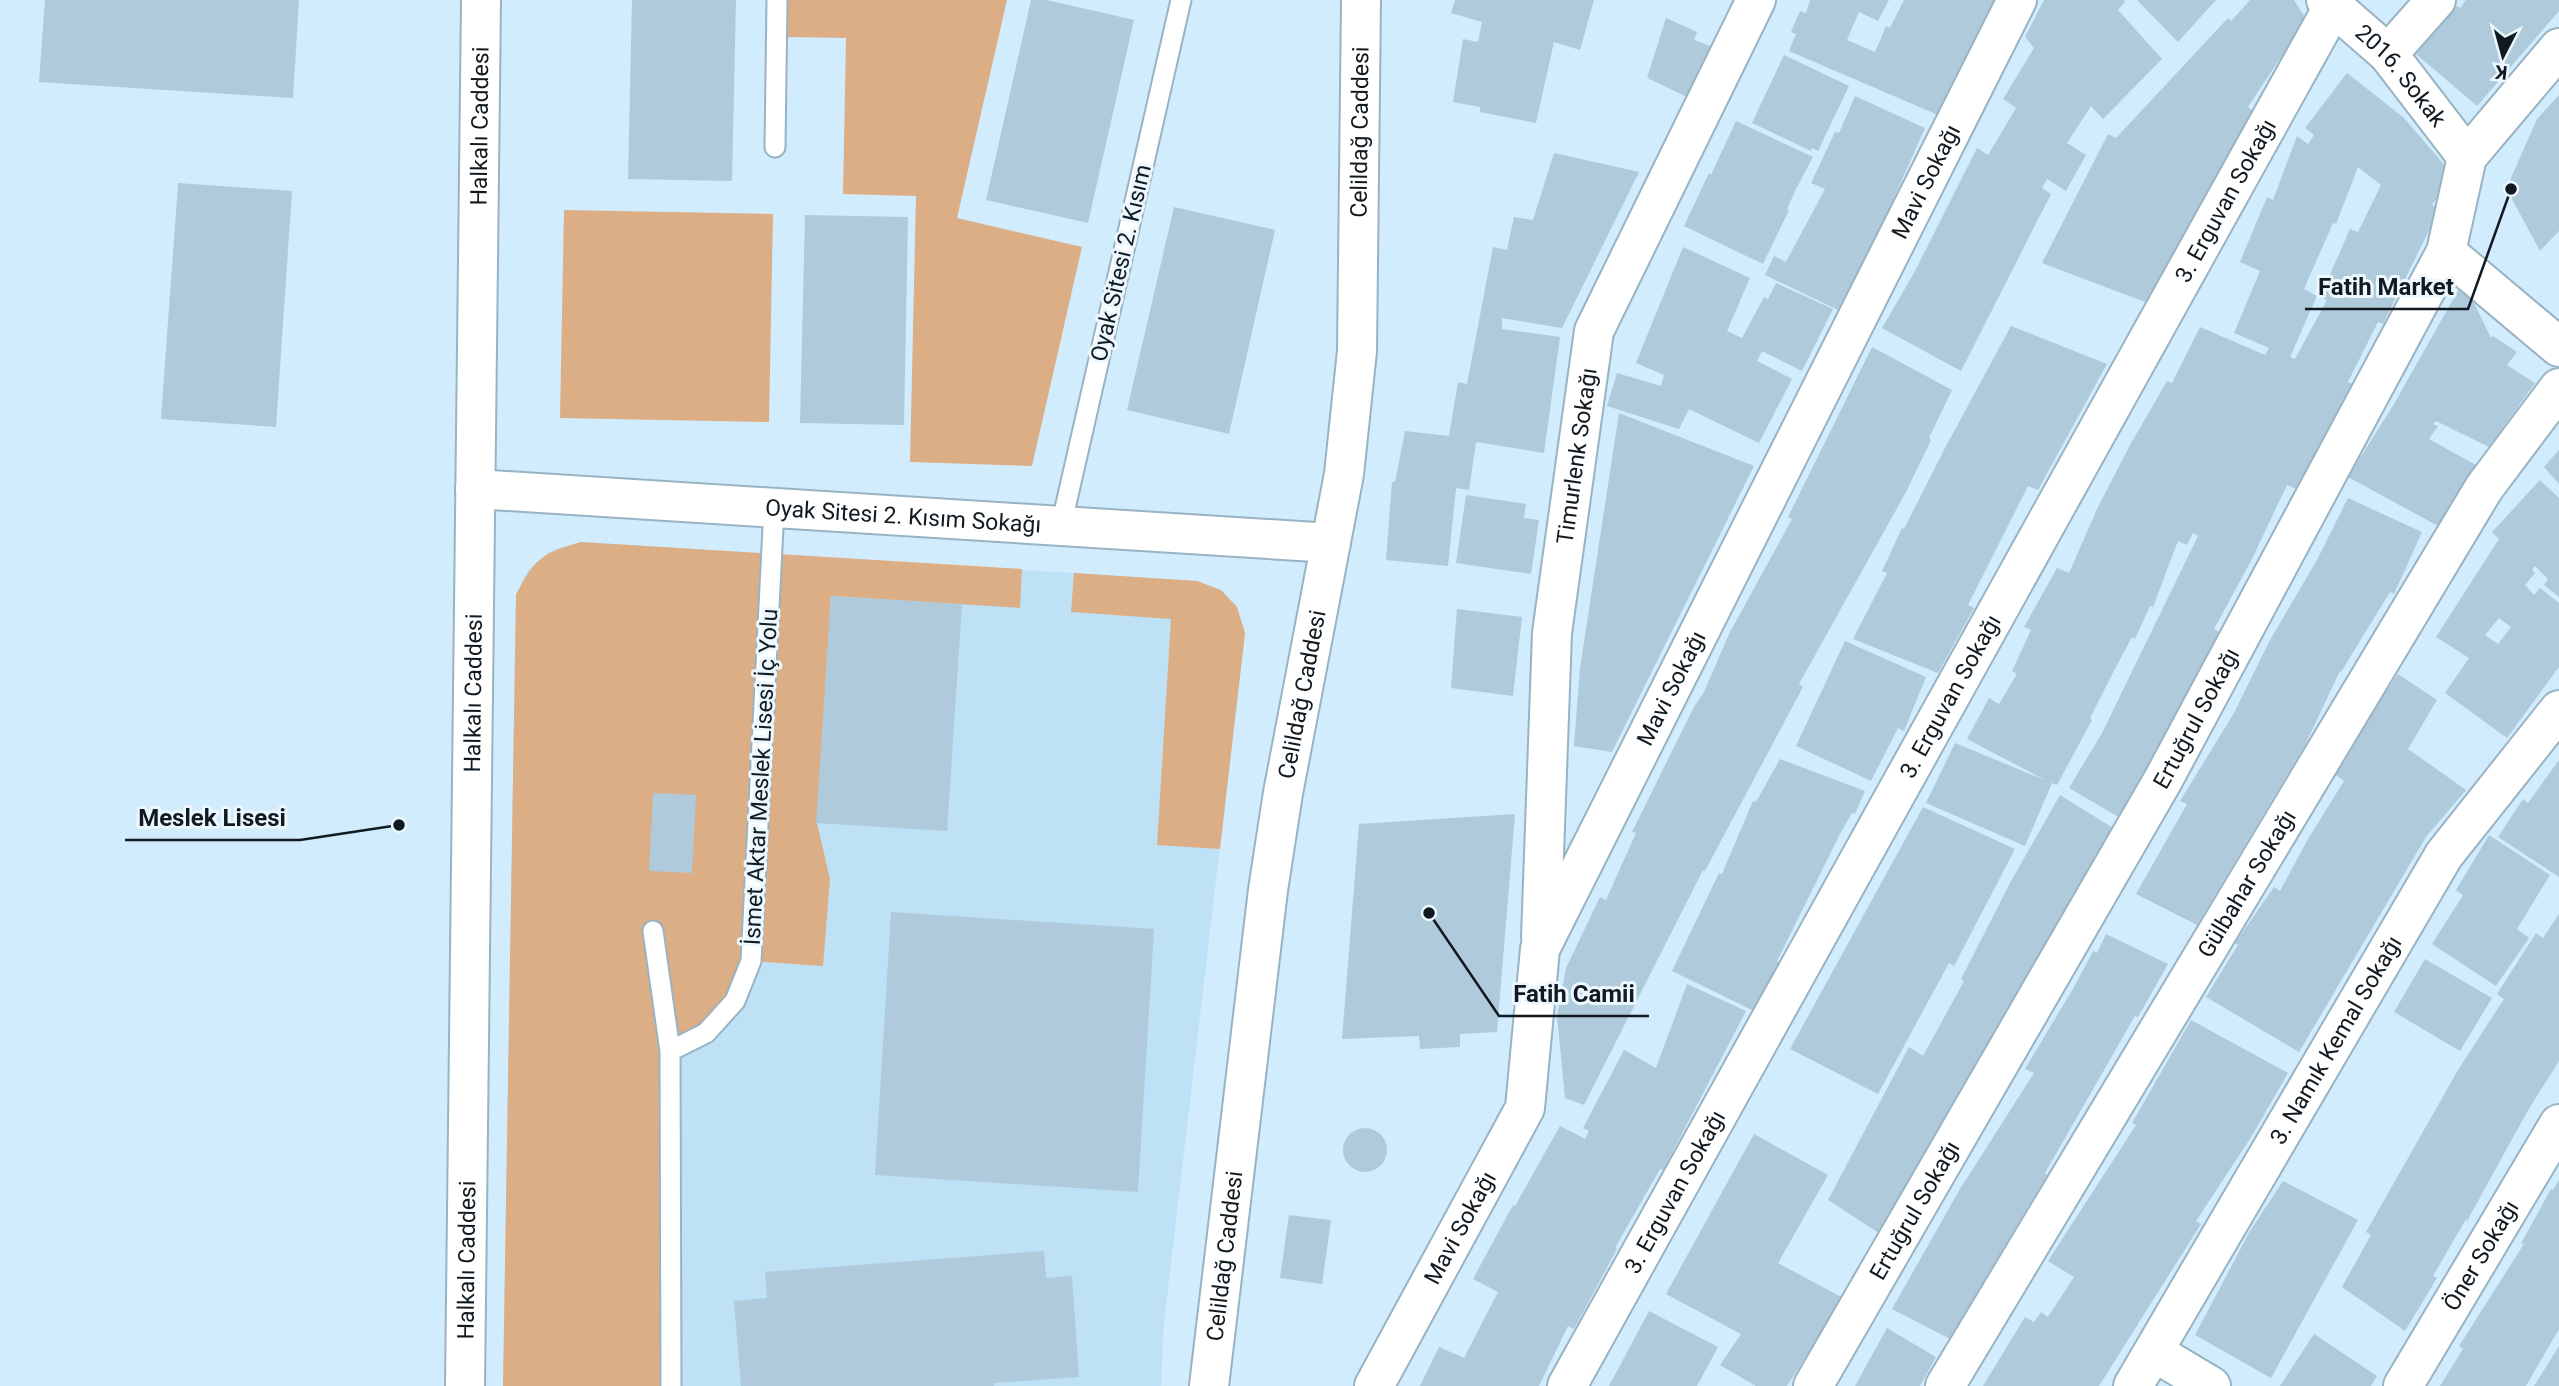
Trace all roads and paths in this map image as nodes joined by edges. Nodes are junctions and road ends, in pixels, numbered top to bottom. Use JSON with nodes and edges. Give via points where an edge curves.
{"nodes":[{"id":1,"x":481,"y":0,"type":"edge"},
{"id":2,"x":777,"y":0,"type":"edge"},
{"id":3,"x":1181,"y":0,"type":"edge"},
{"id":4,"x":1361,"y":0,"type":"edge"},
{"id":5,"x":1756,"y":0,"type":"edge"},
{"id":6,"x":2017,"y":0,"type":"edge"},
{"id":7,"x":2436,"y":0,"type":"edge"},
{"id":8,"x":2329,"y":4,"type":"edge"},
{"id":9,"x":2559,"y":48,"type":"edge"},
{"id":10,"x":2388,"y":54,"type":"junction"},
{"id":11,"x":775,"y":147,"type":"dead end"},
{"id":12,"x":2467,"y":158,"type":"junction"},
{"id":13,"x":2446,"y":252,"type":"junction"},
{"id":14,"x":2559,"y":346,"type":"edge"},
{"id":15,"x":2559,"y":388,"type":"edge"},
{"id":16,"x":475,"y":489,"type":"junction"},
{"id":17,"x":774,"y":508,"type":"junction"},
{"id":18,"x":1061,"y":526,"type":"junction"},
{"id":19,"x":1331,"y":543,"type":"junction"},
{"id":20,"x":2559,"y":710,"type":"edge"},
{"id":21,"x":653,"y":931,"type":"dead end"},
{"id":22,"x":1540,"y":949,"type":"junction"},
{"id":23,"x":670,"y":1051,"type":"junction"},
{"id":24,"x":2559,"y":1124,"type":"edge"},
{"id":25,"x":2154,"y":1352,"type":"junction"},
{"id":26,"x":465,"y":1386,"type":"edge"},
{"id":27,"x":671,"y":1386,"type":"edge"},
{"id":28,"x":1209,"y":1386,"type":"edge"},
{"id":29,"x":1374,"y":1386,"type":"edge"},
{"id":30,"x":1567,"y":1386,"type":"edge"},
{"id":31,"x":1813,"y":1386,"type":"edge"},
{"id":32,"x":1945,"y":1386,"type":"edge"},
{"id":33,"x":2133,"y":1386,"type":"edge"},
{"id":34,"x":2211,"y":1386,"type":"edge"},
{"id":35,"x":2403,"y":1386,"type":"edge"}],
"edges":[{"from":1,"to":16,"type":"street","name":"Halkalı Caddesi"},
{"from":2,"to":11,"type":"lane"},
{"from":3,"to":18,"type":"lane","name":"Oyak Sitesi 2. Kısım"},
{"from":4,"to":19,"type":"street","name":"Celildağ Caddesi","via":[[1357,351],[1344,474]]},
{"from":5,"to":22,"type":"street","name":"Timurlenk Sokağı","via":[[1594,331],[1552,633]]},
{"from":6,"to":22,"type":"street","name":"Mavi Sokağı"},
{"from":7,"to":10,"type":"street"},
{"from":8,"to":10,"type":"street","name":"2016. Sokak"},
{"from":8,"to":30,"type":"street","name":"3. Erguvan Sokağı"},
{"from":9,"to":12,"type":"street","name":"Ertuğrul Sokağı"},
{"from":10,"to":12,"type":"street","name":"2016. Sokak"},
{"from":12,"to":13,"type":"street","name":"Ertuğrul Sokağı"},
{"from":13,"to":14,"type":"street"},
{"from":13,"to":31,"type":"street","name":"Ertuğrul Sokağı","via":[[2163,780]]},
{"from":15,"to":32,"type":"street","name":"Gülbahar Sokağı","via":[[2484,488]]},
{"from":16,"to":17,"type":"street","name":"Oyak Sitesi 2. Kısım Sokağı"},
{"from":16,"to":26,"type":"street","name":"Halkalı Caddesi"},
{"from":17,"to":18,"type":"street","name":"Oyak Sitesi 2. Kısım Sokağı"},
{"from":17,"to":23,"type":"lane","name":"İsmet Aktar Meslek Lisesi İç Yolu","via":[[751,961],[736,1001],[706,1033]]},
{"from":18,"to":19,"type":"street","name":"Oyak Sitesi 2. Kısım Sokağı"},
{"from":19,"to":28,"type":"street","name":"Celildağ Caddesi","via":[[1268,890]]},
{"from":20,"to":25,"type":"street","name":"3. Namık Kemal Sokağı","via":[[2444,855]]},
{"from":21,"to":23,"type":"lane"},
{"from":22,"to":29,"type":"street","name":"Mavi Sokağı","via":[[1525,1108]]},
{"from":23,"to":27,"type":"lane"},
{"from":24,"to":35,"type":"street","name":"Öner Sokağı"},
{"from":25,"to":33,"type":"street","name":"3. Namık Kemal Sokağı"},
{"from":25,"to":34,"type":"street"}]}
